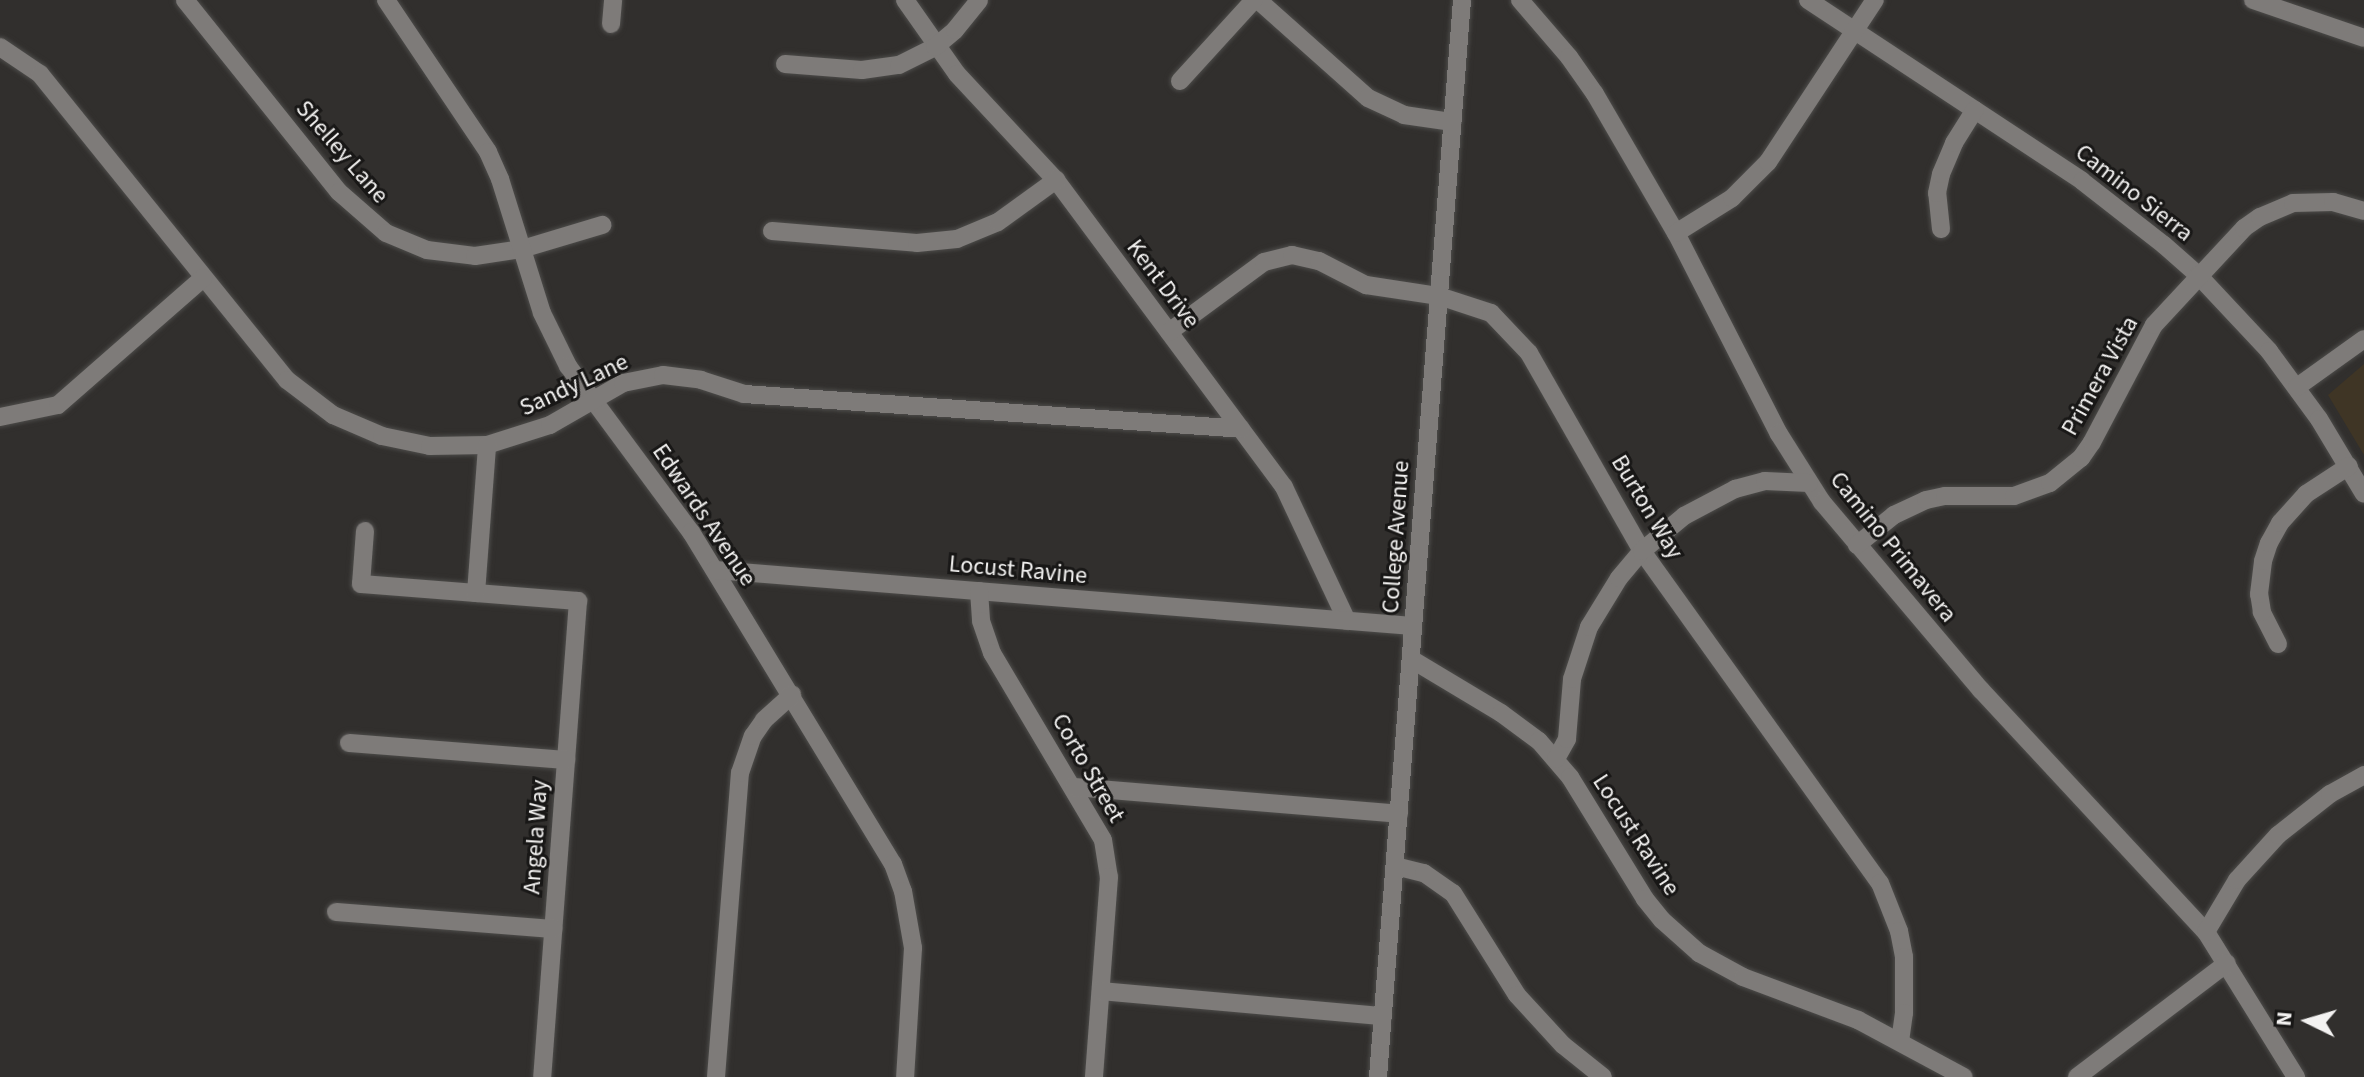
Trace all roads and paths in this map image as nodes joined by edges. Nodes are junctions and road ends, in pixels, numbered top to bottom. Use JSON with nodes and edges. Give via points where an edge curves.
{"nodes":[{"id":1,"x":185,"y":0,"type":"edge"},
{"id":2,"x":386,"y":0,"type":"edge"},
{"id":3,"x":613,"y":0,"type":"edge"},
{"id":4,"x":905,"y":0,"type":"edge"},
{"id":5,"x":979,"y":0,"type":"edge"},
{"id":6,"x":1256,"y":0,"type":"edge"},
{"id":7,"x":1462,"y":0,"type":"edge"},
{"id":8,"x":1520,"y":0,"type":"edge"},
{"id":9,"x":1808,"y":0,"type":"edge"},
{"id":10,"x":1875,"y":0,"type":"edge"},
{"id":11,"x":2253,"y":0,"type":"edge"},
{"id":12,"x":611,"y":24,"type":"dead end"},
{"id":13,"x":1853,"y":32,"type":"junction"},
{"id":14,"x":2364,"y":38,"type":"edge"},
{"id":15,"x":0,"y":47,"type":"edge"},
{"id":16,"x":935,"y":47,"type":"junction"},
{"id":17,"x":785,"y":64,"type":"dead end"},
{"id":18,"x":1180,"y":81,"type":"dead end"},
{"id":19,"x":1975,"y":110,"type":"junction"},
{"id":20,"x":1452,"y":122,"type":"junction"},
{"id":21,"x":1056,"y":180,"type":"junction"},
{"id":22,"x":2364,"y":211,"type":"edge"},
{"id":23,"x":602,"y":225,"type":"dead end"},
{"id":24,"x":1941,"y":229,"type":"dead end"},
{"id":25,"x":772,"y":231,"type":"dead end"},
{"id":26,"x":1676,"y":233,"type":"junction"},
{"id":27,"x":522,"y":249,"type":"junction"},
{"id":28,"x":2198,"y":275,"type":"junction"},
{"id":29,"x":203,"y":278,"type":"junction"},
{"id":30,"x":1439,"y":296,"type":"junction"},
{"id":31,"x":1169,"y":332,"type":"junction"},
{"id":32,"x":2364,"y":339,"type":"edge"},
{"id":33,"x":2297,"y":387,"type":"junction"},
{"id":34,"x":593,"y":400,"type":"junction"},
{"id":35,"x":0,"y":417,"type":"edge"},
{"id":36,"x":1241,"y":429,"type":"junction"},
{"id":37,"x":487,"y":445,"type":"junction"},
{"id":38,"x":2349,"y":466,"type":"junction"},
{"id":39,"x":1809,"y":483,"type":"junction"},
{"id":40,"x":2364,"y":494,"type":"edge"},
{"id":41,"x":365,"y":531,"type":"dead end"},
{"id":42,"x":1857,"y":545,"type":"junction"},
{"id":43,"x":1642,"y":551,"type":"junction"},
{"id":44,"x":715,"y":570,"type":"junction"},
{"id":45,"x":979,"y":591,"type":"junction"},
{"id":46,"x":476,"y":593,"type":"junction"},
{"id":47,"x":1347,"y":621,"type":"junction"},
{"id":48,"x":1413,"y":626,"type":"junction"},
{"id":49,"x":2278,"y":644,"type":"dead end"},
{"id":50,"x":1411,"y":659,"type":"junction"},
{"id":51,"x":792,"y":695,"type":"junction"},
{"id":52,"x":349,"y":743,"type":"dead end"},
{"id":53,"x":1556,"y":759,"type":"junction"},
{"id":54,"x":566,"y":760,"type":"junction"},
{"id":55,"x":2364,"y":775,"type":"edge"},
{"id":56,"x":1074,"y":787,"type":"junction"},
{"id":57,"x":1399,"y":814,"type":"junction"},
{"id":58,"x":1395,"y":866,"type":"junction"},
{"id":59,"x":336,"y":912,"type":"dead end"},
{"id":60,"x":553,"y":929,"type":"junction"},
{"id":61,"x":2206,"y":932,"type":"junction"},
{"id":62,"x":2227,"y":963,"type":"junction"},
{"id":63,"x":1101,"y":991,"type":"junction"},
{"id":64,"x":1383,"y":1016,"type":"junction"},
{"id":65,"x":1900,"y":1040,"type":"junction"},
{"id":66,"x":542,"y":1077,"type":"edge"},
{"id":67,"x":716,"y":1077,"type":"edge"},
{"id":68,"x":905,"y":1077,"type":"edge"},
{"id":69,"x":1094,"y":1077,"type":"edge"},
{"id":70,"x":1378,"y":1077,"type":"edge"},
{"id":71,"x":1603,"y":1077,"type":"edge"},
{"id":72,"x":1964,"y":1077,"type":"edge"},
{"id":73,"x":2077,"y":1077,"type":"edge"},
{"id":74,"x":2296,"y":1077,"type":"edge"}],
"edges":[{"from":1,"to":27,"type":"street","name":"Shelley Lane","via":[[369,222],[408,244],[451,255]]},
{"from":2,"to":27,"type":"street","name":"Edwards Avenue","via":[[488,152]]},
{"from":3,"to":12,"type":"street"},
{"from":4,"to":16,"type":"street","name":"Kent Drive"},
{"from":5,"to":16,"type":"street"},
{"from":6,"to":18,"type":"street"},
{"from":6,"to":20,"type":"street","via":[[1368,98],[1404,115]]},
{"from":7,"to":20,"type":"street","name":"College Avenue"},
{"from":8,"to":26,"type":"street","name":"Camino Primavera","via":[[1595,94]]},
{"from":9,"to":13,"type":"street","name":"Camino Sierra"},
{"from":10,"to":13,"type":"street"},
{"from":11,"to":14,"type":"street"},
{"from":13,"to":19,"type":"street","name":"Camino Sierra"},
{"from":13,"to":26,"type":"street","via":[[1768,162],[1732,198]]},
{"from":15,"to":29,"type":"street","name":"Sandy Lane","via":[[40,74]]},
{"from":16,"to":17,"type":"street","via":[[881,69]]},
{"from":16,"to":21,"type":"street","name":"Kent Drive"},
{"from":19,"to":24,"type":"street","via":[[1941,174]]},
{"from":19,"to":28,"type":"street","name":"Camino Sierra","via":[[2106,199]]},
{"from":20,"to":30,"type":"street","name":"College Avenue"},
{"from":21,"to":25,"type":"street","via":[[998,222],[957,239],[917,243]]},
{"from":21,"to":31,"type":"street","name":"Kent Drive"},
{"from":22,"to":28,"type":"street","name":"Primera Vista","via":[[2313,201],[2276,209],[2244,228]]},
{"from":23,"to":27,"type":"street","name":"Shelley Lane"},
{"from":26,"to":39,"type":"street","name":"Camino Primavera"},
{"from":27,"to":34,"type":"street","name":"Edwards Avenue","via":[[554,340]]},
{"from":28,"to":33,"type":"street","name":"Camino Sierra"},
{"from":28,"to":42,"type":"street","name":"Primera Vista","via":[[2154,325],[2092,442],[2066,472],[2014,496],[1926,500],[1894,515]]},
{"from":29,"to":35,"type":"street","via":[[58,405]]},
{"from":29,"to":37,"type":"street","name":"Sandy Lane","via":[[287,380],[333,415],[406,442]]},
{"from":30,"to":31,"type":"street","name":"Burton Way","via":[[1366,285],[1306,256],[1277,257],[1255,267]]},
{"from":30,"to":43,"type":"street","name":"Burton Way","via":[[1491,313],[1529,353]]},
{"from":30,"to":48,"type":"street","name":"College Avenue"},
{"from":31,"to":36,"type":"street","name":"Kent Drive"},
{"from":32,"to":33,"type":"street"},
{"from":33,"to":38,"type":"street","name":"Camino Sierra"},
{"from":34,"to":36,"type":"street","name":"Sandy Lane","via":[[623,383],[673,376],[744,394]]},
{"from":34,"to":37,"type":"street","name":"Sandy Lane","via":[[550,425]]},
{"from":34,"to":44,"type":"street","name":"Edwards Avenue"},
{"from":36,"to":47,"type":"street","name":"Kent Drive","via":[[1296,505]]},
{"from":37,"to":46,"type":"street"},
{"from":38,"to":40,"type":"street","name":"Camino Sierra"},
{"from":38,"to":49,"type":"street","via":[[2306,494],[2269,543],[2259,594]]},
{"from":39,"to":42,"type":"street","name":"Camino Primavera"},
{"from":39,"to":43,"type":"street","via":[[1765,481],[1735,489],[1684,516]]},
{"from":41,"to":46,"type":"street","via":[[361,584]]},
{"from":42,"to":61,"type":"street","name":"Camino Primavera","via":[[1981,690]]},
{"from":43,"to":53,"type":"street","via":[[1589,627],[1572,679],[1567,739]]},
{"from":43,"to":65,"type":"street","name":"Burton Way","via":[[1880,883],[1904,957]]},
{"from":44,"to":45,"type":"street","name":"Locust Ravine"},
{"from":44,"to":51,"type":"street","name":"Edwards Avenue"},
{"from":45,"to":47,"type":"street","name":"Locust Ravine"},
{"from":45,"to":56,"type":"street","name":"Corto Street","via":[[981,621],[992,653]]},
{"from":46,"to":54,"type":"street","name":"Angela Way","via":[[578,601]]},
{"from":47,"to":48,"type":"street","name":"Locust Ravine"},
{"from":48,"to":50,"type":"street","name":"College Avenue"},
{"from":50,"to":53,"type":"street","name":"Locust Ravine","via":[[1514,722]]},
{"from":50,"to":57,"type":"street","name":"College Avenue"},
{"from":51,"to":67,"type":"street","via":[[753,736],[740,773]]},
{"from":51,"to":68,"type":"street","name":"Edwards Avenue","via":[[881,840],[903,891],[913,948]]},
{"from":52,"to":54,"type":"street"},
{"from":53,"to":65,"type":"street","name":"Locust Ravine","via":[[1645,899],[1681,939],[1743,977]]},
{"from":54,"to":60,"type":"street","name":"Angela Way"},
{"from":55,"to":61,"type":"street","via":[[2278,835],[2237,880]]},
{"from":56,"to":57,"type":"street"},
{"from":56,"to":63,"type":"street","name":"Corto Street","via":[[1096,823],[1108,861]]},
{"from":57,"to":58,"type":"street","name":"College Avenue"},
{"from":58,"to":64,"type":"street","name":"College Avenue"},
{"from":58,"to":71,"type":"street","via":[[1424,873],[1453,893],[1517,995],[1563,1045]]},
{"from":59,"to":60,"type":"street"},
{"from":60,"to":66,"type":"street","name":"Angela Way"},
{"from":61,"to":62,"type":"street","name":"Camino Primavera"},
{"from":62,"to":73,"type":"street"},
{"from":62,"to":74,"type":"street","name":"Camino Primavera"},
{"from":63,"to":64,"type":"street"},
{"from":63,"to":69,"type":"street","name":"Corto Street"},
{"from":64,"to":70,"type":"street","name":"College Avenue"},
{"from":65,"to":72,"type":"street","name":"Locust Ravine"}]}
